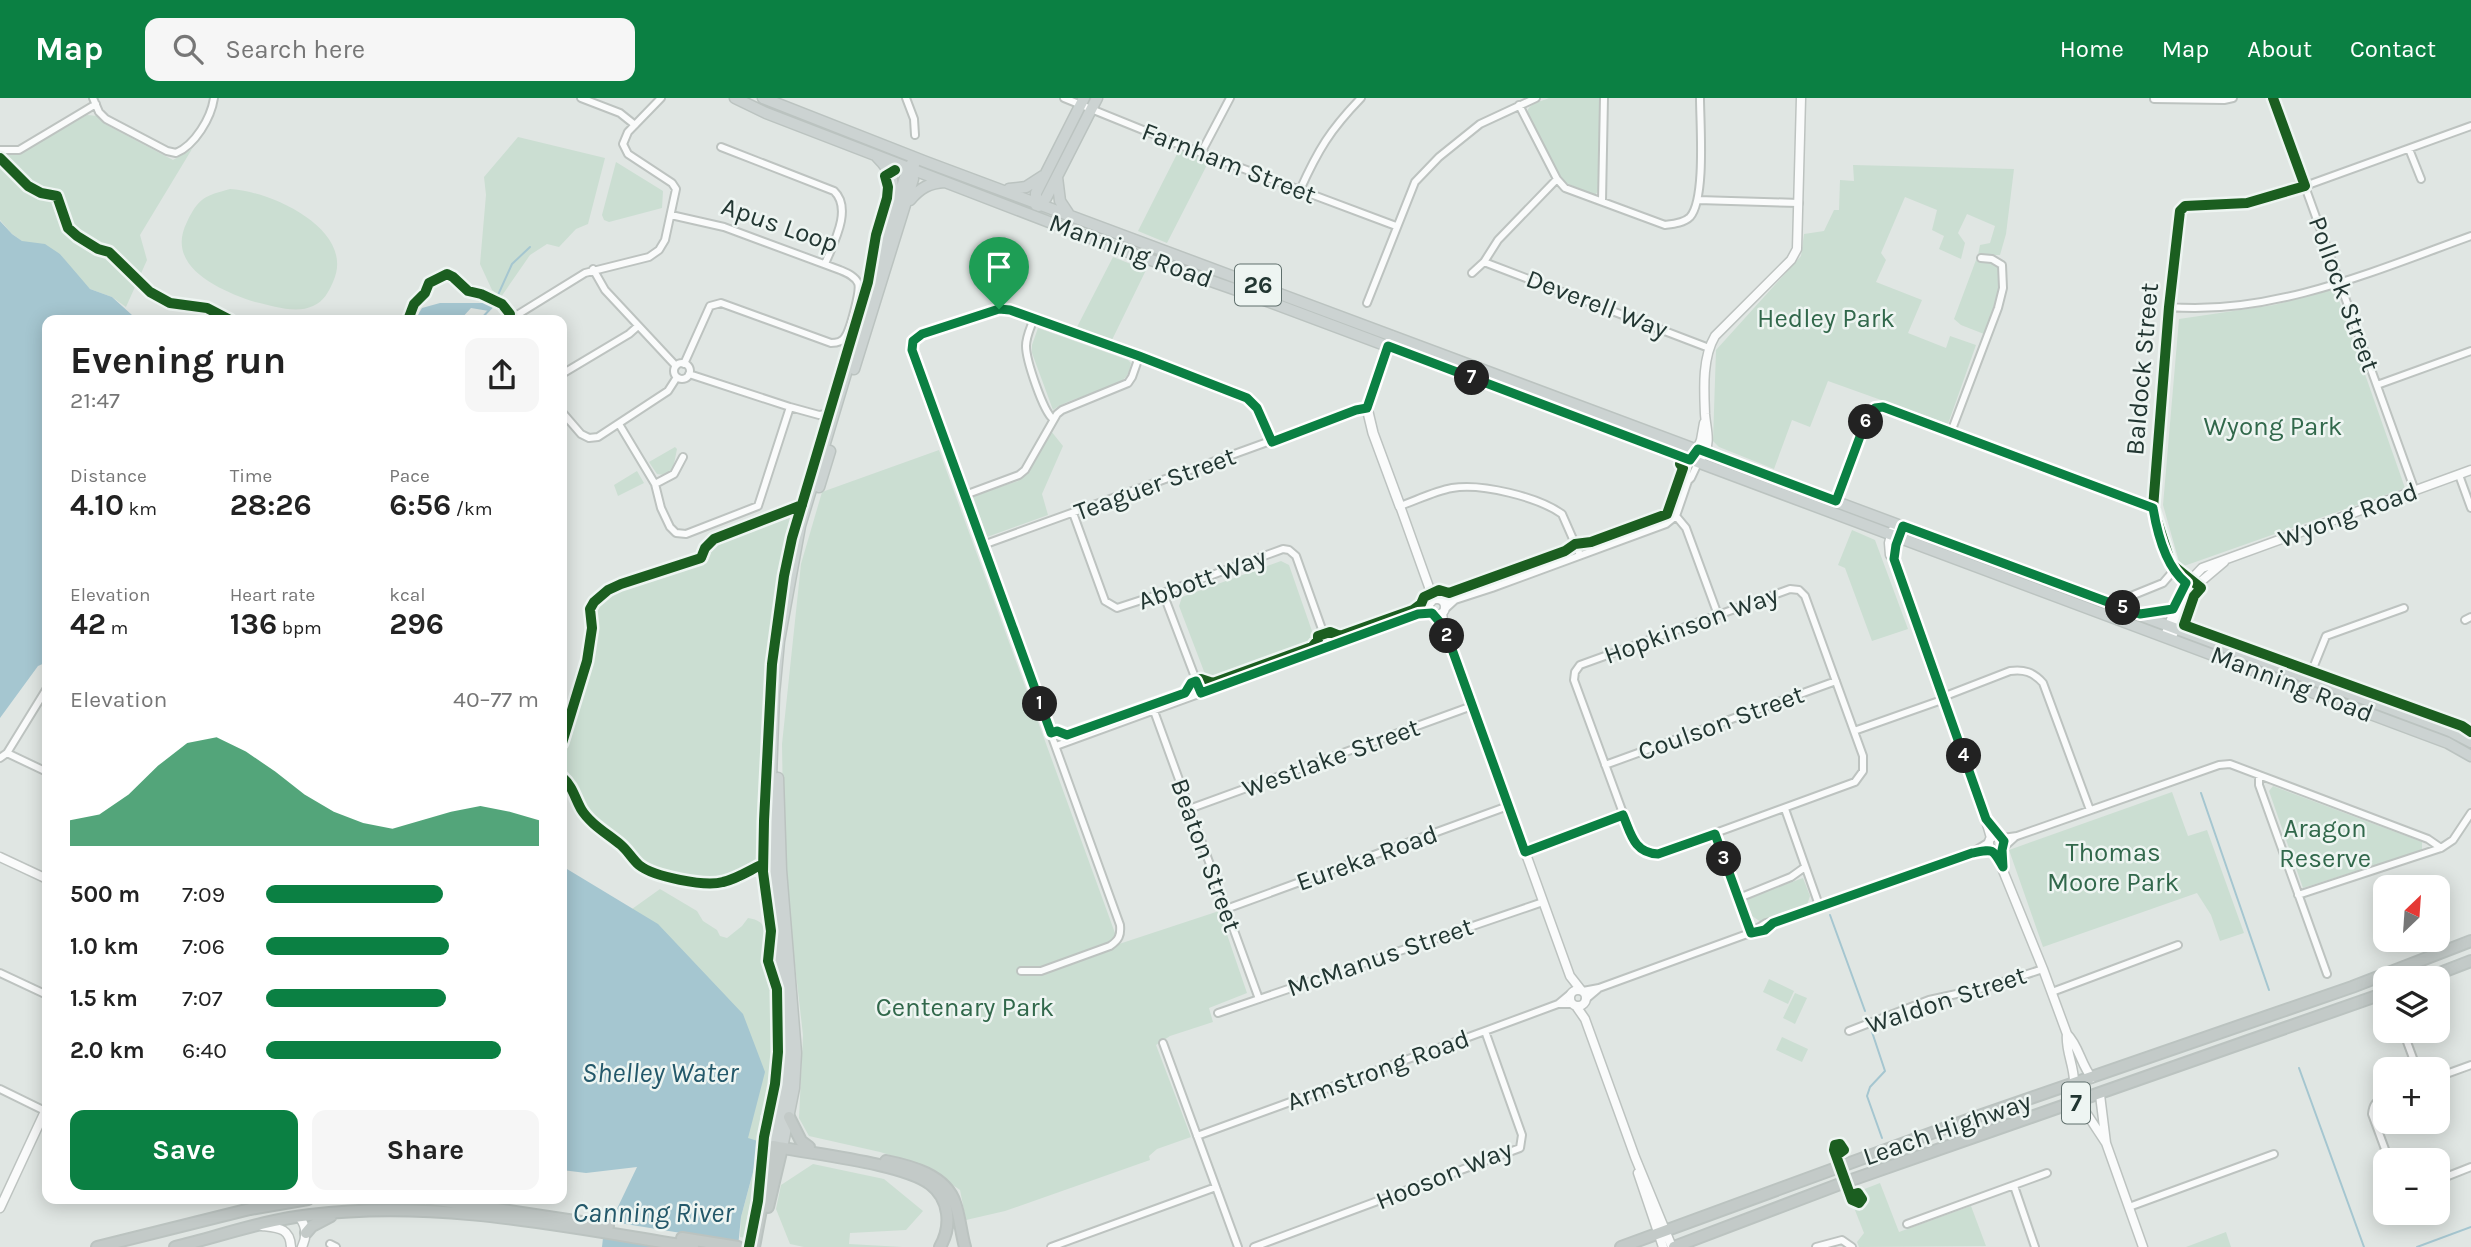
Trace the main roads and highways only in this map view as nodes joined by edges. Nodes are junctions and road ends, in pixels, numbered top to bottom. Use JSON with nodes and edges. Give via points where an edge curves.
{"nodes":[{"id":1,"x":735,"y":98,"type":"edge"},
{"id":2,"x":763,"y":98,"type":"edge"},
{"id":3,"x":1097,"y":98,"type":"edge"},
{"id":4,"x":1083,"y":101,"type":"edge"},
{"id":5,"x":874,"y":153,"type":"junction"},
{"id":6,"x":906,"y":154,"type":"junction"},
{"id":7,"x":926,"y":162,"type":"junction"},
{"id":8,"x":913,"y":167,"type":"junction"},
{"id":9,"x":1049,"y":167,"type":"junction"},
{"id":10,"x":1057,"y":176,"type":"junction"},
{"id":11,"x":949,"y":182,"type":"junction"},
{"id":12,"x":998,"y":188,"type":"junction"},
{"id":13,"x":1038,"y":205,"type":"junction"},
{"id":14,"x":904,"y":211,"type":"junction"},
{"id":15,"x":1019,"y":211,"type":"junction"},
{"id":16,"x":1068,"y":213,"type":"junction"},
{"id":17,"x":1046,"y":222,"type":"junction"},
{"id":18,"x":870,"y":295,"type":"junction"},
{"id":19,"x":1392,"y":336,"type":"junction"},
{"id":20,"x":1388,"y":346,"type":"junction"},
{"id":21,"x":1400,"y":506,"type":"road end"},
{"id":22,"x":2471,"y":742,"type":"edge"},
{"id":23,"x":2471,"y":756,"type":"edge"},
{"id":24,"x":2471,"y":941,"type":"edge"},
{"id":25,"x":2471,"y":961,"type":"edge"},
{"id":26,"x":2412,"y":966,"type":"edge"},
{"id":27,"x":2450,"y":969,"type":"edge"},
{"id":28,"x":2373,"y":982,"type":"edge"},
{"id":29,"x":2373,"y":997,"type":"edge"},
{"id":30,"x":789,"y":1117,"type":"junction"},
{"id":31,"x":778,"y":1143,"type":"junction"},
{"id":32,"x":809,"y":1147,"type":"junction"},
{"id":33,"x":274,"y":1204,"type":"joint"},
{"id":34,"x":459,"y":1204,"type":"edge"},
{"id":35,"x":340,"y":1212,"type":"junction"},
{"id":36,"x":299,"y":1217,"type":"junction"},
{"id":37,"x":566,"y":1223,"type":"junction"},
{"id":38,"x":306,"y":1233,"type":"road end"},
{"id":39,"x":97,"y":1247,"type":"edge"},
{"id":40,"x":175,"y":1247,"type":"edge"},
{"id":41,"x":693,"y":1247,"type":"edge"},
{"id":42,"x":738,"y":1247,"type":"edge"},
{"id":43,"x":754,"y":1247,"type":"edge"},
{"id":44,"x":760,"y":1247,"type":"edge"},
{"id":45,"x":940,"y":1247,"type":"edge"},
{"id":46,"x":965,"y":1247,"type":"edge"},
{"id":47,"x":1621,"y":1247,"type":"edge"},
{"id":48,"x":1673,"y":1247,"type":"edge"}],
"edges":[{"from":1,"to":5,"type":"main road","name":"Manning Road","number":"26"},
{"from":2,"to":6,"type":"main road","name":"Manning Road","number":"26"},
{"from":3,"to":10,"type":"main road"},
{"from":4,"to":9,"type":"main road"},
{"from":5,"to":8,"type":"main road","name":"Manning Road","number":"26"},
{"from":5,"to":18,"type":"main road","via":[[891,173],[894,188]]},
{"from":6,"to":7,"type":"main road","name":"Manning Road","number":"26"},
{"from":6,"to":8,"type":"main road"},
{"from":7,"to":8,"type":"main road"},
{"from":7,"to":12,"type":"main road","name":"Manning Road","number":"26"},
{"from":8,"to":11,"type":"main road","name":"Manning Road","number":"26"},
{"from":8,"to":14,"type":"main road"},
{"from":8,"to":18,"type":"main road","via":[[900,194]]},
{"from":9,"to":12,"type":"main road","via":[[1028,186]]},
{"from":9,"to":13,"type":"main road","via":[[1036,193]]},
{"from":10,"to":13,"type":"main road"},
{"from":10,"to":16,"type":"main road","via":[[1060,201]]},
{"from":11,"to":14,"type":"main road","via":[[924,187]]},
{"from":11,"to":15,"type":"main road","name":"Manning Road","number":"26"},
{"from":12,"to":13,"type":"main road","name":"Manning Road","number":"26"},
{"from":13,"to":15,"type":"main road"},
{"from":13,"to":16,"type":"main road","name":"Manning Road","number":"26"},
{"from":13,"to":17,"type":"main road"},
{"from":14,"to":30,"type":"main road","via":[[810,515],[786,632],[777,793],[796,1037]]},
{"from":15,"to":17,"type":"main road","name":"Manning Road","number":"26"},
{"from":16,"to":19,"type":"main road","name":"Manning Road","number":"26"},
{"from":17,"to":20,"type":"main road","name":"Manning Road","number":"26"},
{"from":18,"to":31,"type":"main road","via":[[800,526],[779,641],[771,859],[788,1055]]},
{"from":19,"to":20,"type":"main road"},
{"from":19,"to":22,"type":"main road","name":"Manning Road","number":"26"},
{"from":20,"to":21,"type":"main road","via":[[1367,408]]},
{"from":20,"to":23,"type":"main road","name":"Manning Road","number":"26","via":[[2448,743]]},
{"from":24,"to":26,"type":"highway","name":"Leach Highway","number":"7"},
{"from":25,"to":27,"type":"highway"},
{"from":28,"to":47,"type":"highway","name":"Leach Highway","number":"7","via":[[1970,1119]]},
{"from":29,"to":48,"type":"highway","name":"Leach Highway","number":"7"},
{"from":30,"to":31,"type":"main road"},
{"from":30,"to":32,"type":"highway"},
{"from":31,"to":32,"type":"highway"},
{"from":31,"to":43,"type":"highway"},
{"from":31,"to":44,"type":"highway"},
{"from":31,"to":45,"type":"highway","via":[[885,1167],[930,1184],[947,1212]]},
{"from":32,"to":46,"type":"highway","via":[[902,1164],[933,1177],[954,1201]]},
{"from":33,"to":36,"type":"highway","via":[[292,1208]]},
{"from":33,"to":39,"type":"highway"},
{"from":34,"to":37,"type":"highway"},
{"from":35,"to":36,"type":"highway"},
{"from":35,"to":37,"type":"highway","via":[[475,1213]]},
{"from":35,"to":38,"type":"highway"},
{"from":36,"to":40,"type":"highway"},
{"from":37,"to":41,"type":"highway"},
{"from":37,"to":42,"type":"highway"}]}
